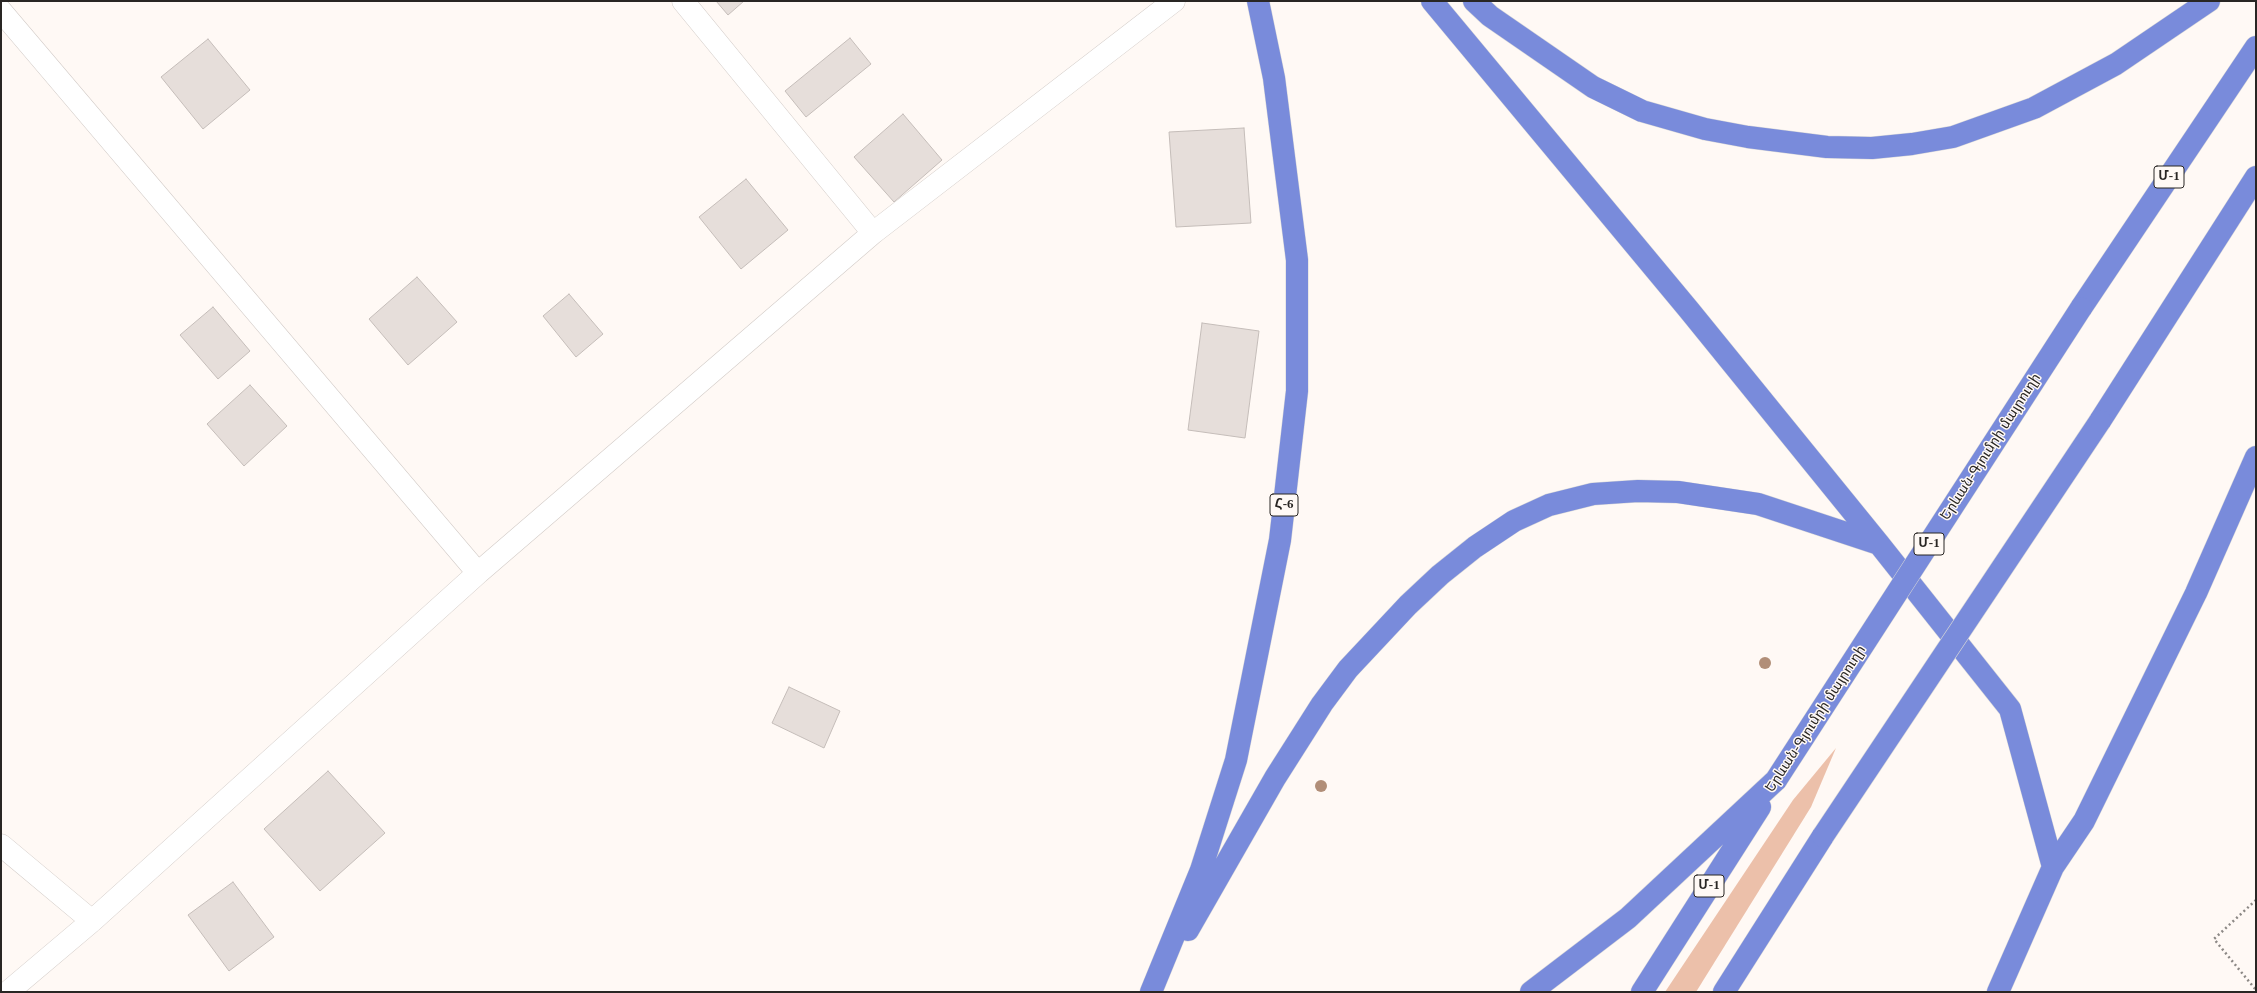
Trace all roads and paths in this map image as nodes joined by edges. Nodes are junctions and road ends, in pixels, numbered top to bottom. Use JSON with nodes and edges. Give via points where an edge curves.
{"nodes":[{"id":1,"x":683,"y":1,"type":"edge"},
{"id":2,"x":1174,"y":1,"type":"edge"},
{"id":3,"x":1258,"y":1,"type":"edge"},
{"id":4,"x":1432,"y":1,"type":"edge"},
{"id":5,"x":1474,"y":1,"type":"edge"},
{"id":6,"x":2209,"y":1,"type":"edge"},
{"id":7,"x":1,"y":11,"type":"edge"},
{"id":8,"x":2256,"y":47,"type":"edge"},
{"id":9,"x":2256,"y":177,"type":"edge"},
{"id":10,"x":873,"y":233,"type":"junction"},
{"id":11,"x":2256,"y":457,"type":"edge"},
{"id":12,"x":1879,"y":544,"type":"junction"},
{"id":13,"x":478,"y":573,"type":"junction"},
{"id":14,"x":1776,"y":780,"type":"junction"},
{"id":15,"x":1,"y":845,"type":"edge"},
{"id":16,"x":2053,"y":867,"type":"junction"},
{"id":17,"x":2256,"y":900,"type":"edge"},
{"id":18,"x":92,"y":921,"type":"junction"},
{"id":19,"x":2256,"y":990,"type":"edge"},
{"id":20,"x":8,"y":992,"type":"edge"},
{"id":21,"x":1151,"y":992,"type":"edge"},
{"id":22,"x":1531,"y":992,"type":"edge"},
{"id":23,"x":1642,"y":992,"type":"edge"},
{"id":24,"x":1724,"y":992,"type":"edge"},
{"id":25,"x":1998,"y":992,"type":"edge"}],
"edges":[{"from":1,"to":10,"type":"street"},
{"from":2,"to":10,"type":"street"},
{"from":3,"to":21,"type":"highway","number":"Հ-6","via":[[1274,78],[1297,260],[1296,399],[1280,540],[1236,760],[1201,870]]},
{"from":4,"to":12,"type":"highway","via":[[1689,310]]},
{"from":5,"to":6,"type":"highway","via":[[1490,16],[1593,87],[1642,111],[1706,129],[1748,137],[1827,147],[1872,148],[1953,137],[2034,108],[2116,64]]},
{"from":7,"to":13,"type":"street"},
{"from":8,"to":14,"type":"highway","name":"Երևան-Գյումրի մայրուղի","number":"Մ-1","bridge":true,"via":[[2081,308]]},
{"from":9,"to":24,"type":"highway","bridge":true,"via":[[2100,421],[1823,836]]},
{"from":10,"to":13,"type":"street"},
{"from":11,"to":16,"type":"highway","via":[[2196,593],[2084,821]]},
{"from":12,"to":16,"type":"highway","via":[[2010,709]]},
{"from":12,"to":21,"type":"highway","via":[[1758,504],[1678,492],[1593,494],[1549,505],[1514,521],[1475,547],[1440,576],[1408,605],[1348,669],[1322,704],[1275,778]]},
{"from":13,"to":18,"type":"street"},
{"from":14,"to":22,"type":"highway","via":[[1628,918]]},
{"from":14,"to":23,"type":"highway","name":"Երևան-Գյումրի մայրուղի","number":"Մ-1"},
{"from":15,"to":18,"type":"street"},
{"from":16,"to":25,"type":"highway"},
{"from":17,"to":19,"type":"path","via":[[2214,939]]},
{"from":18,"to":20,"type":"street"}]}
